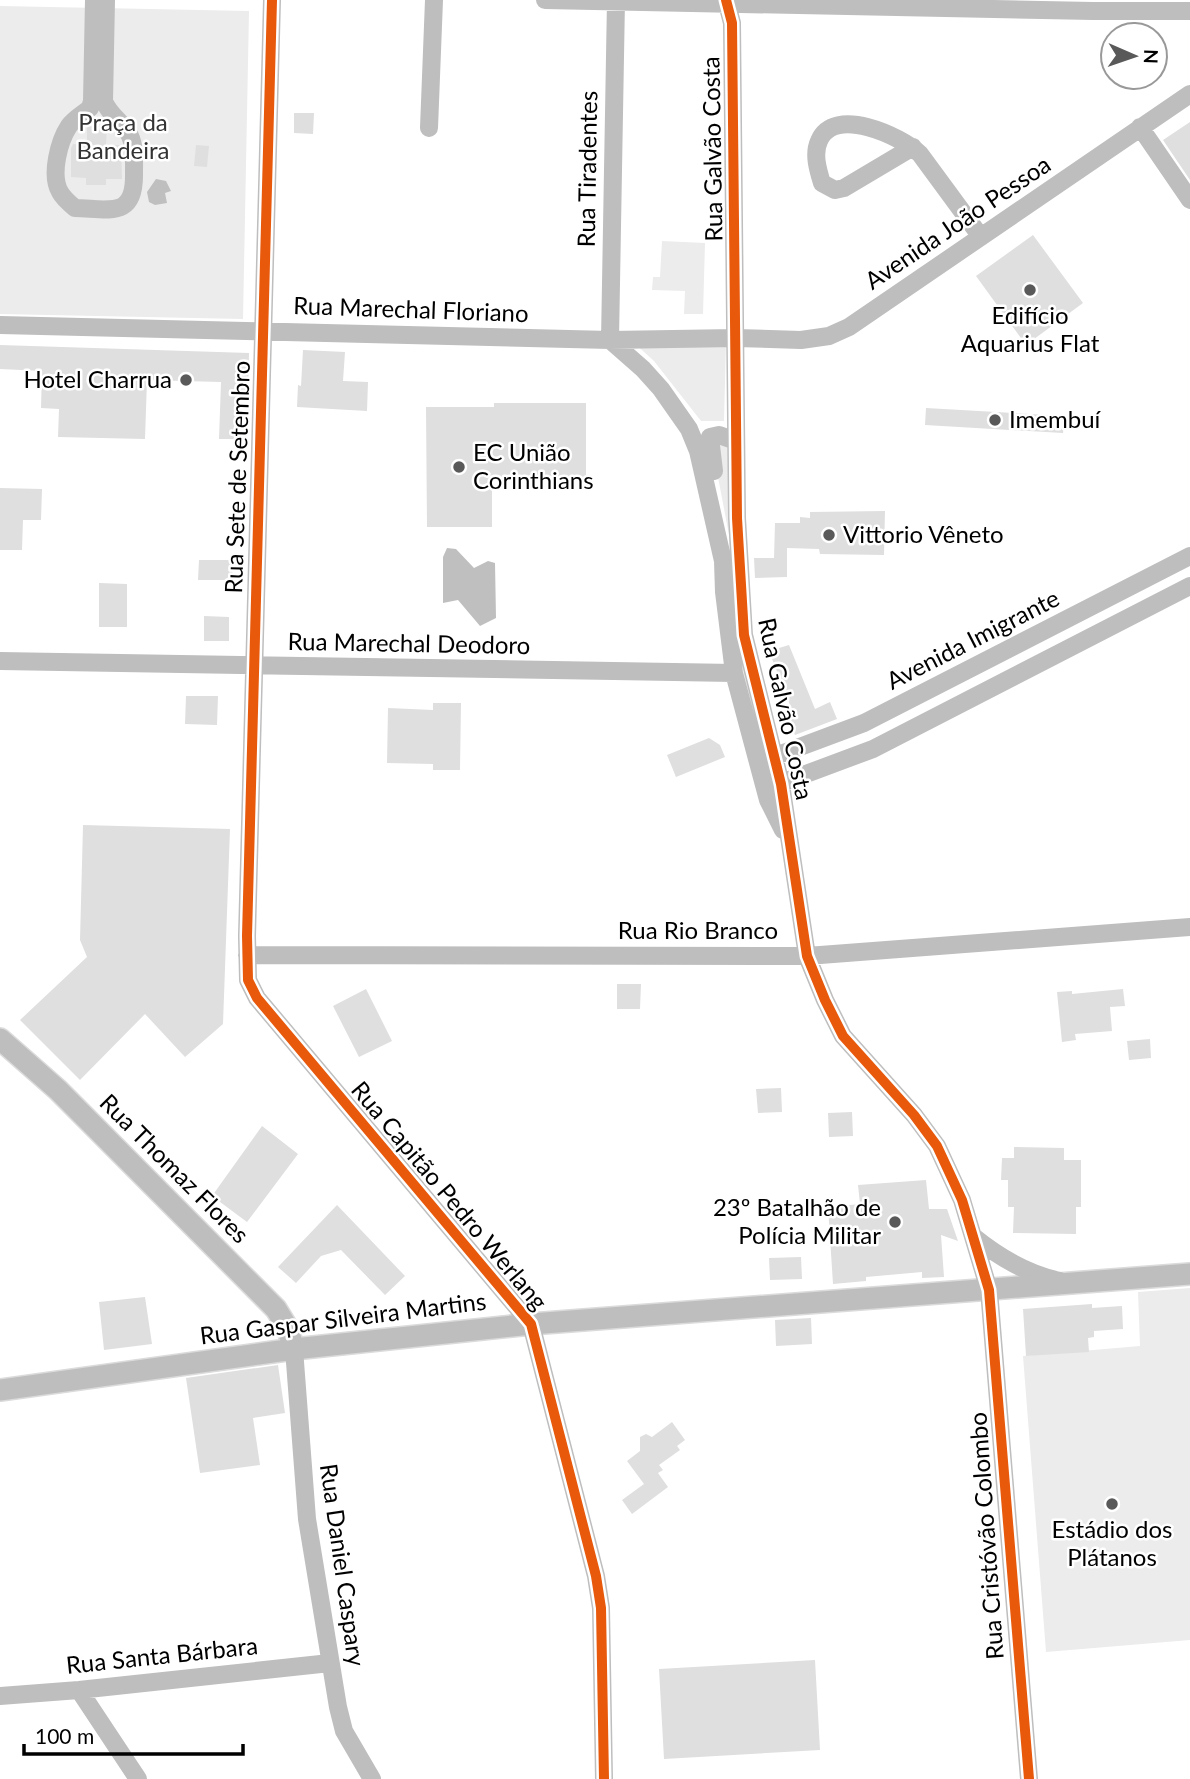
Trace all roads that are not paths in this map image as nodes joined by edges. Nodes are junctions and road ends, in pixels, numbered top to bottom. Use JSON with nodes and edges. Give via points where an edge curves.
{"nodes":[{"id":1,"x":94,"y":0,"type":"edge"},
{"id":2,"x":106,"y":0,"type":"edge"},
{"id":3,"x":272,"y":0,"type":"edge"},
{"id":4,"x":433,"y":0,"type":"edge"},
{"id":5,"x":545,"y":0,"type":"edge"},
{"id":6,"x":616,"y":1,"type":"edge"},
{"id":7,"x":735,"y":2,"type":"edge"},
{"id":8,"x":1095,"y":6,"type":"edge"},
{"id":9,"x":1190,"y":11,"type":"edge"},
{"id":10,"x":1190,"y":94,"type":"edge"},
{"id":11,"x":429,"y":128,"type":"dead end"},
{"id":12,"x":1140,"y":128,"type":"junction"},
{"id":13,"x":913,"y":148,"type":"junction"},
{"id":14,"x":1190,"y":200,"type":"edge"},
{"id":15,"x":981,"y":237,"type":"junction"},
{"id":16,"x":0,"y":325,"type":"edge"},
{"id":17,"x":263,"y":331,"type":"junction"},
{"id":18,"x":736,"y":338,"type":"junction"},
{"id":19,"x":610,"y":340,"type":"junction"},
{"id":20,"x":689,"y":429,"type":"junction"},
{"id":21,"x":736,"y":436,"type":"junction"},
{"id":22,"x":1190,"y":556,"type":"edge"},
{"id":23,"x":723,"y":561,"type":"junction"},
{"id":24,"x":1190,"y":586,"type":"edge"},
{"id":25,"x":0,"y":661,"type":"edge"},
{"id":26,"x":254,"y":666,"type":"junction"},
{"id":27,"x":734,"y":673,"type":"junction"},
{"id":28,"x":773,"y":757,"type":"junction"},
{"id":29,"x":772,"y":784,"type":"junction"},
{"id":30,"x":1190,"y":927,"type":"edge"},
{"id":31,"x":247,"y":955,"type":"junction"},
{"id":32,"x":807,"y":956,"type":"junction"},
{"id":33,"x":0,"y":1039,"type":"edge"},
{"id":34,"x":973,"y":1237,"type":"junction"},
{"id":35,"x":1190,"y":1274,"type":"edge"},
{"id":36,"x":1070,"y":1283,"type":"junction"},
{"id":37,"x":989,"y":1290,"type":"junction"},
{"id":38,"x":531,"y":1324,"type":"junction"},
{"id":39,"x":294,"y":1349,"type":"junction"},
{"id":40,"x":0,"y":1390,"type":"edge"},
{"id":41,"x":330,"y":1662,"type":"junction"},
{"id":42,"x":79,"y":1690,"type":"junction"},
{"id":43,"x":0,"y":1696,"type":"edge"},
{"id":44,"x":138,"y":1779,"type":"edge"},
{"id":45,"x":372,"y":1779,"type":"edge"},
{"id":46,"x":604,"y":1779,"type":"edge"},
{"id":47,"x":1029,"y":1779,"type":"edge"}],
"edges":[{"from":1,"to":2,"type":"street","via":[[92,101],[62,139],[57,185],[75,208],[114,209],[131,199],[134,168],[130,136],[104,101]]},
{"from":3,"to":17,"type":"street","name":"Rua Sete de Setembro"},
{"from":4,"to":11,"type":"street"},
{"from":5,"to":6,"type":"street"},
{"from":6,"to":7,"type":"street"},
{"from":6,"to":19,"type":"street","name":"Rua Tiradentes"},
{"from":7,"to":8,"type":"street"},
{"from":7,"to":18,"type":"street","name":"Rua Galvão Costa"},
{"from":8,"to":9,"type":"street"},
{"from":10,"to":12,"type":"street","name":"Avenida João Pessoa"},
{"from":12,"to":14,"type":"street"},
{"from":12,"to":15,"type":"street","name":"Avenida João Pessoa"},
{"from":13,"to":13,"type":"street","via":[[835,190],[822,183],[816,162],[820,139],[828,129],[841,125],[880,129]]},
{"from":13,"to":15,"type":"street"},
{"from":15,"to":18,"type":"street","name":"Avenida João Pessoa","via":[[838,332],[801,340]]},
{"from":16,"to":17,"type":"street","name":"Rua Marechal Floriano"},
{"from":17,"to":19,"type":"street","name":"Rua Marechal Floriano"},
{"from":17,"to":26,"type":"street","name":"Rua Sete de Setembro"},
{"from":18,"to":19,"type":"street","name":"Rua Marechal Floriano"},
{"from":18,"to":21,"type":"street","name":"Rua Galvão Costa"},
{"from":19,"to":20,"type":"street","name":"Rua Galvão Costa","via":[[652,379]]},
{"from":20,"to":21,"type":"street","via":[[716,425]]},
{"from":20,"to":23,"type":"street","name":"Rua Galvão Costa","via":[[706,479]]},
{"from":21,"to":23,"type":"street","via":[[713,435],[709,442],[724,534]]},
{"from":21,"to":28,"type":"street","name":"Rua Galvão Costa","via":[[744,635]]},
{"from":22,"to":28,"type":"street","name":"Avenida Imigrante","via":[[864,723]]},
{"from":23,"to":27,"type":"street","name":"Rua Galvão Costa"},
{"from":24,"to":29,"type":"street","name":"Avenida Imigrante","via":[[873,749]]},
{"from":25,"to":26,"type":"street","name":"Rua Marechal Deodoro"},
{"from":26,"to":27,"type":"street","name":"Rua Marechal Deodoro"},
{"from":26,"to":31,"type":"street","name":"Rua Sete de Setembro"},
{"from":27,"to":29,"type":"street","name":"Rua Galvão Costa"},
{"from":28,"to":29,"type":"street","name":"Rua Galvão Costa"},
{"from":29,"to":32,"type":"street","name":"Rua Galvão Costa","via":[[790,842]]},
{"from":30,"to":32,"type":"street","name":"Rua Rio Branco"},
{"from":31,"to":32,"type":"street","name":"Rua Rio Branco"},
{"from":31,"to":38,"type":"street","name":"Rua Capitão Pedro Werlang","via":[[248,980],[257,998]]},
{"from":32,"to":34,"type":"street","name":"Rua Galvão Costa","via":[[843,1035],[937,1146]]},
{"from":33,"to":39,"type":"main road","name":"Rua Thomaz Flores","via":[[58,1090],[276,1309]]},
{"from":34,"to":36,"type":"street","name":"Rua Gaspar Silveira Martins","via":[[1021,1269]]},
{"from":34,"to":37,"type":"street","name":"Rua Galvão Costa"},
{"from":35,"to":36,"type":"main road","name":"Rua Gaspar Silveira Martins"},
{"from":36,"to":37,"type":"main road","name":"Rua Gaspar Silveira Martins"},
{"from":37,"to":38,"type":"main road","name":"Rua Gaspar Silveira Martins"},
{"from":37,"to":47,"type":"street","name":"Rua Cristóvão Colombo"},
{"from":38,"to":39,"type":"main road","name":"Rua Gaspar Silveira Martins"},
{"from":38,"to":46,"type":"street","name":"Rua Capitão Pedro Werlang","via":[[596,1576],[601,1608]]},
{"from":39,"to":40,"type":"main road","name":"Rua Gaspar Silveira Martins"},
{"from":39,"to":41,"type":"street","name":"Rua Daniel Caspary","via":[[307,1519]]},
{"from":41,"to":42,"type":"street","name":"Rua Santa Bárbara"},
{"from":41,"to":45,"type":"street","name":"Rua Daniel Caspary","via":[[344,1731]]},
{"from":42,"to":43,"type":"street","name":"Rua Santa Bárbara"},
{"from":42,"to":44,"type":"street"}]}
